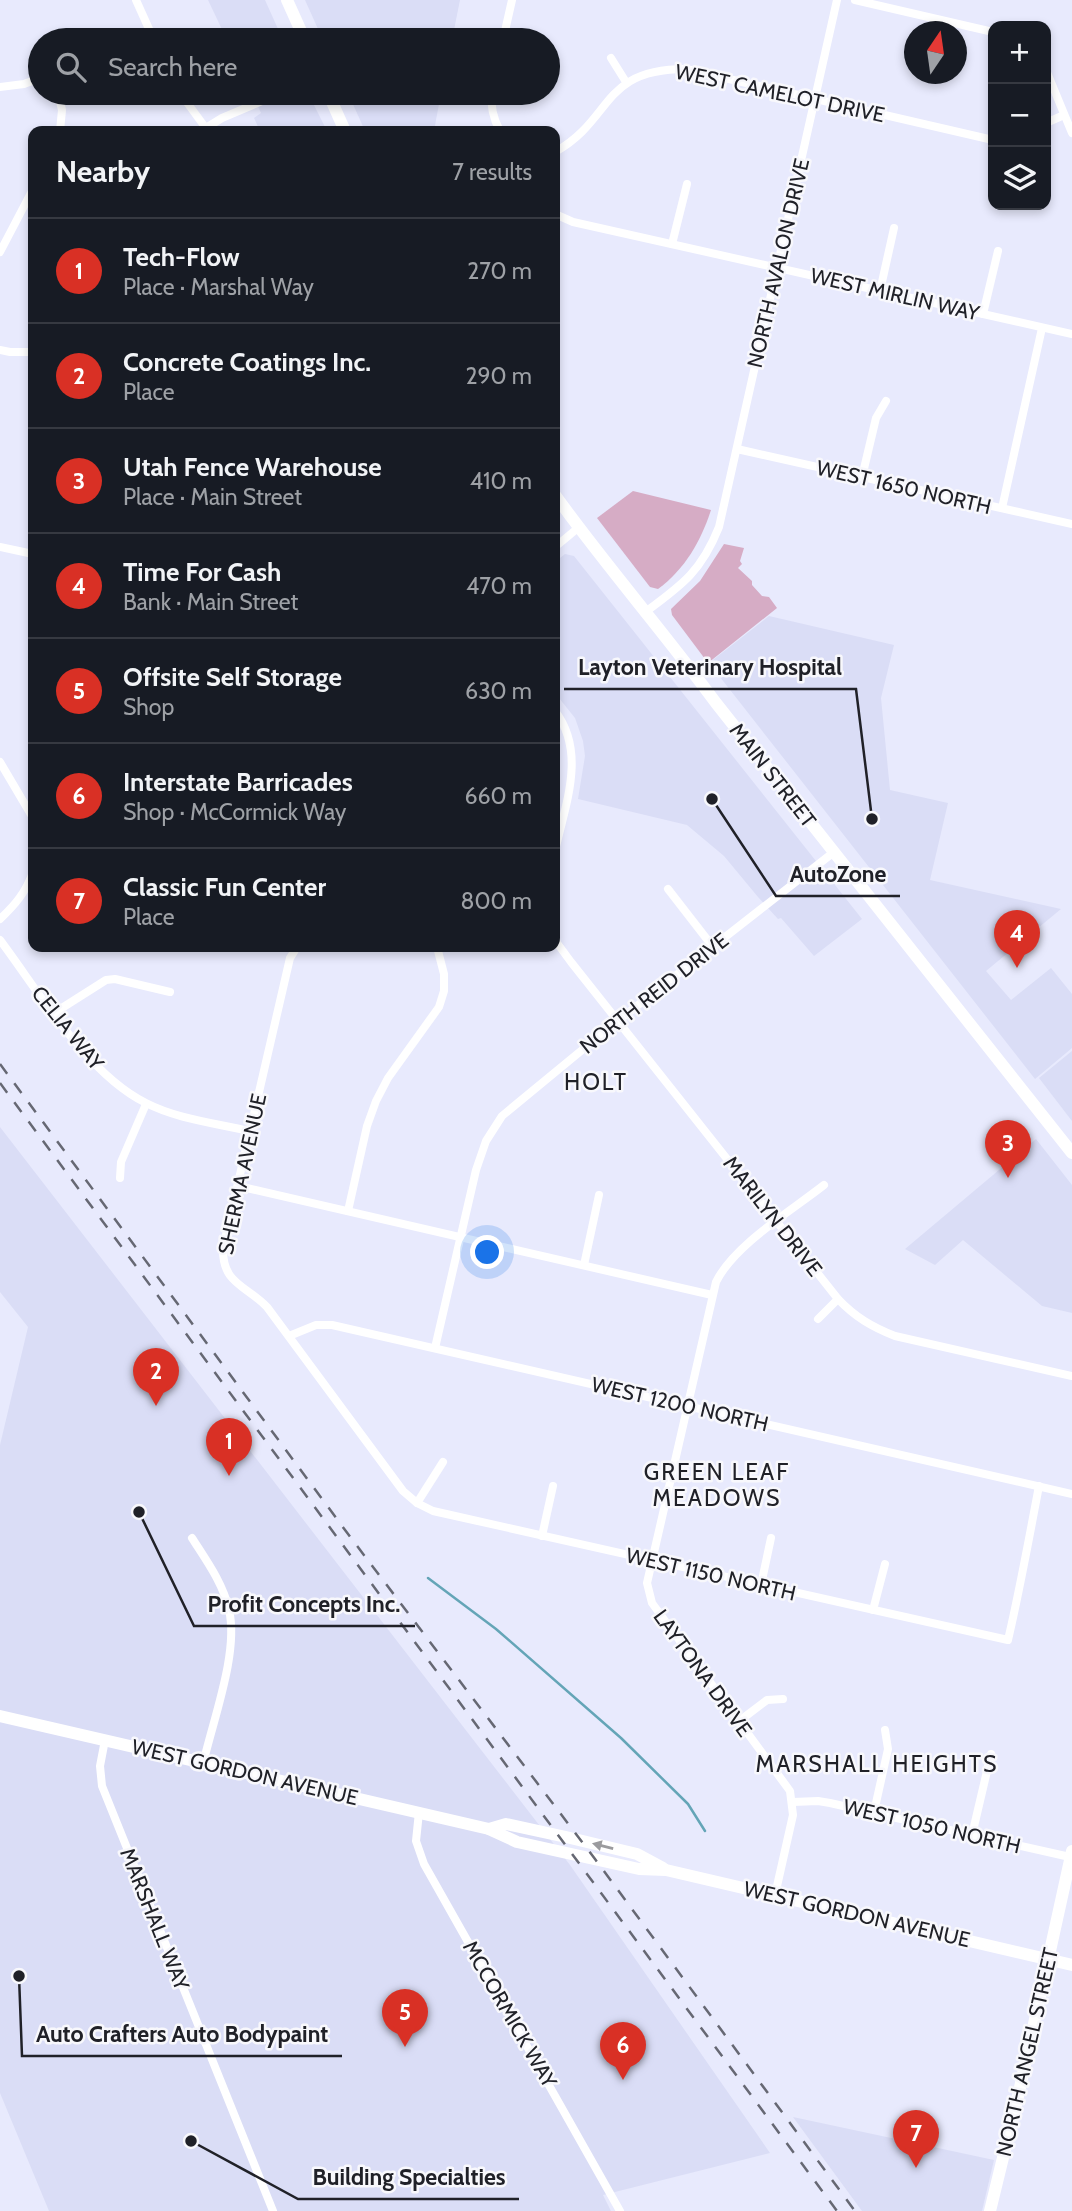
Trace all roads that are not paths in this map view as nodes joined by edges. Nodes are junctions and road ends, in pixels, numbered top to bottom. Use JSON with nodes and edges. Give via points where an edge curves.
{"nodes":[{"id":1,"x":136,"y":0,"type":"edge"},
{"id":2,"x":287,"y":0,"type":"edge"},
{"id":3,"x":512,"y":0,"type":"edge"},
{"id":4,"x":837,"y":0,"type":"edge"},
{"id":5,"x":855,"y":0,"type":"edge"},
{"id":6,"x":148,"y":28,"type":"edge"},
{"id":7,"x":300,"y":28,"type":"edge"},
{"id":8,"x":506,"y":28,"type":"edge"},
{"id":9,"x":988,"y":31,"type":"edge"},
{"id":10,"x":611,"y":58,"type":"dead end"},
{"id":11,"x":28,"y":82,"type":"edge"},
{"id":12,"x":626,"y":82,"type":"junction"},
{"id":13,"x":1051,"y":82,"type":"edge"},
{"id":14,"x":0,"y":87,"type":"edge"},
{"id":15,"x":815,"y":98,"type":"junction"},
{"id":16,"x":61,"y":105,"type":"edge"},
{"id":17,"x":188,"y":105,"type":"edge"},
{"id":18,"x":255,"y":105,"type":"edge"},
{"id":19,"x":333,"y":105,"type":"edge"},
{"id":20,"x":491,"y":105,"type":"edge"},
{"id":21,"x":1065,"y":116,"type":"junction"},
{"id":22,"x":1051,"y":121,"type":"edge"},
{"id":23,"x":60,"y":126,"type":"edge"},
{"id":24,"x":201,"y":126,"type":"edge"},
{"id":25,"x":210,"y":126,"type":"edge"},
{"id":26,"x":343,"y":126,"type":"edge"},
{"id":27,"x":497,"y":126,"type":"edge"},
{"id":28,"x":1072,"y":133,"type":"edge"},
{"id":29,"x":988,"y":139,"type":"edge"},
{"id":30,"x":560,"y":149,"type":"edge"},
{"id":31,"x":687,"y":184,"type":"dead end"},
{"id":32,"x":28,"y":198,"type":"edge"},
{"id":33,"x":560,"y":216,"type":"edge"},
{"id":34,"x":894,"y":228,"type":"dead end"},
{"id":35,"x":673,"y":244,"type":"junction"},
{"id":36,"x":1,"y":249,"type":"edge"},
{"id":37,"x":998,"y":251,"type":"dead end"},
{"id":38,"x":776,"y":267,"type":"junction"},
{"id":39,"x":880,"y":291,"type":"junction"},
{"id":40,"x":983,"y":314,"type":"junction"},
{"id":41,"x":1042,"y":328,"type":"junction"},
{"id":42,"x":1072,"y":334,"type":"edge"},
{"id":43,"x":0,"y":350,"type":"edge"},
{"id":44,"x":28,"y":352,"type":"edge"},
{"id":45,"x":886,"y":401,"type":"dead end"},
{"id":46,"x":737,"y":449,"type":"junction"},
{"id":47,"x":862,"y":477,"type":"junction"},
{"id":48,"x":560,"y":502,"type":"edge"},
{"id":49,"x":1002,"y":508,"type":"junction"},
{"id":50,"x":1072,"y":524,"type":"edge"},
{"id":51,"x":578,"y":528,"type":"junction"},
{"id":52,"x":560,"y":543,"type":"edge"},
{"id":53,"x":0,"y":547,"type":"edge"},
{"id":54,"x":28,"y":553,"type":"edge"},
{"id":55,"x":644,"y":613,"type":"junction"},
{"id":56,"x":560,"y":719,"type":"edge"},
{"id":57,"x":0,"y":762,"type":"edge"},
{"id":58,"x":28,"y":810,"type":"edge"},
{"id":59,"x":560,"y":829,"type":"edge"},
{"id":60,"x":834,"y":852,"type":"junction"},
{"id":61,"x":28,"y":886,"type":"edge"},
{"id":62,"x":668,"y":889,"type":"dead end"},
{"id":63,"x":0,"y":919,"type":"edge"},
{"id":64,"x":0,"y":940,"type":"edge"},
{"id":65,"x":560,"y":945,"type":"edge"},
{"id":66,"x":713,"y":947,"type":"junction"},
{"id":67,"x":294,"y":952,"type":"edge"},
{"id":68,"x":438,"y":952,"type":"edge"},
{"id":69,"x":170,"y":992,"type":"dead end"},
{"id":70,"x":54,"y":1013,"type":"junction"},
{"id":71,"x":618,"y":1021,"type":"junction"},
{"id":72,"x":146,"y":1104,"type":"junction"},
{"id":73,"x":249,"y":1131,"type":"junction"},
{"id":74,"x":1072,"y":1153,"type":"edge"},
{"id":75,"x":120,"y":1178,"type":"dead end"},
{"id":76,"x":824,"y":1185,"type":"dead end"},
{"id":77,"x":238,"y":1186,"type":"junction"},
{"id":78,"x":598,"y":1195,"type":"dead end"},
{"id":79,"x":348,"y":1211,"type":"junction"},
{"id":80,"x":777,"y":1221,"type":"junction"},
{"id":81,"x":461,"y":1237,"type":"junction"},
{"id":82,"x":584,"y":1265,"type":"junction"},
{"id":83,"x":712,"y":1295,"type":"junction"},
{"id":84,"x":838,"y":1299,"type":"junction"},
{"id":85,"x":818,"y":1319,"type":"dead end"},
{"id":86,"x":289,"y":1336,"type":"junction"},
{"id":87,"x":435,"y":1348,"type":"junction"},
{"id":88,"x":1072,"y":1376,"type":"edge"},
{"id":89,"x":687,"y":1406,"type":"junction"},
{"id":90,"x":443,"y":1462,"type":"dead end"},
{"id":91,"x":553,"y":1486,"type":"dead end"},
{"id":92,"x":1039,"y":1486,"type":"junction"},
{"id":93,"x":1072,"y":1493,"type":"edge"},
{"id":94,"x":416,"y":1503,"type":"junction"},
{"id":95,"x":542,"y":1536,"type":"junction"},
{"id":96,"x":192,"y":1538,"type":"dead end"},
{"id":97,"x":771,"y":1538,"type":"dead end"},
{"id":98,"x":651,"y":1560,"type":"junction"},
{"id":99,"x":885,"y":1564,"type":"dead end"},
{"id":100,"x":761,"y":1585,"type":"junction"},
{"id":101,"x":873,"y":1610,"type":"junction"},
{"id":102,"x":783,"y":1699,"type":"dead end"},
{"id":103,"x":0,"y":1716,"type":"edge"},
{"id":104,"x":738,"y":1722,"type":"junction"},
{"id":105,"x":885,"y":1730,"type":"dead end"},
{"id":106,"x":106,"y":1740,"type":"junction"},
{"id":107,"x":991,"y":1754,"type":"dead end"},
{"id":108,"x":203,"y":1763,"type":"junction"},
{"id":109,"x":793,"y":1802,"type":"junction"},
{"id":110,"x":419,"y":1812,"type":"junction"},
{"id":111,"x":874,"y":1812,"type":"junction"},
{"id":112,"x":972,"y":1835,"type":"junction"},
{"id":113,"x":1071,"y":1854,"type":"edge"},
{"id":114,"x":775,"y":1895,"type":"junction"},
{"id":115,"x":1047,"y":1959,"type":"junction"},
{"id":116,"x":1072,"y":1965,"type":"edge"},
{"id":117,"x":273,"y":2211,"type":"edge"},
{"id":118,"x":620,"y":2211,"type":"edge"},
{"id":119,"x":990,"y":2211,"type":"edge"}],
"edges":[{"from":1,"to":6,"type":"street"},
{"from":2,"to":7,"type":"main road"},
{"from":3,"to":8,"type":"street"},
{"from":4,"to":15,"type":"street","name":"NORTH AVALON DRIVE"},
{"from":5,"to":9,"type":"street"},
{"from":10,"to":12,"type":"street"},
{"from":11,"to":14,"type":"street"},
{"from":12,"to":15,"type":"street","name":"WEST CAMELOT DRIVE","via":[[665,69],[686,69]]},
{"from":12,"to":30,"type":"street","name":"WEST CAMELOT DRIVE","via":[[606,100],[588,127]]},
{"from":13,"to":21,"type":"street"},
{"from":15,"to":29,"type":"street","name":"WEST CAMELOT DRIVE"},
{"from":15,"to":38,"type":"street","name":"NORTH AVALON DRIVE"},
{"from":16,"to":23,"type":"street"},
{"from":17,"to":24,"type":"street"},
{"from":18,"to":25,"type":"street"},
{"from":19,"to":26,"type":"main road"},
{"from":20,"to":27,"type":"street"},
{"from":21,"to":22,"type":"street"},
{"from":21,"to":28,"type":"street"},
{"from":31,"to":35,"type":"street"},
{"from":32,"to":36,"type":"street"},
{"from":33,"to":35,"type":"street","name":"WEST MIRLIN WAY"},
{"from":34,"to":39,"type":"street"},
{"from":35,"to":38,"type":"street","name":"WEST MIRLIN WAY"},
{"from":37,"to":40,"type":"street"},
{"from":38,"to":39,"type":"street","name":"WEST MIRLIN WAY"},
{"from":38,"to":46,"type":"street","name":"NORTH AVALON DRIVE"},
{"from":39,"to":40,"type":"street","name":"WEST MIRLIN WAY"},
{"from":40,"to":41,"type":"street","name":"WEST MIRLIN WAY"},
{"from":41,"to":42,"type":"street","name":"WEST MIRLIN WAY"},
{"from":41,"to":49,"type":"street"},
{"from":43,"to":44,"type":"street"},
{"from":45,"to":47,"type":"street","via":[[876,418]]},
{"from":46,"to":47,"type":"street","name":"WEST 1650 NORTH"},
{"from":46,"to":55,"type":"street","name":"NORTH AVALON DRIVE","via":[[710,550],[698,569]]},
{"from":47,"to":49,"type":"street","name":"WEST 1650 NORTH"},
{"from":48,"to":51,"type":"main road","name":"MAIN STREET"},
{"from":49,"to":50,"type":"street","name":"WEST 1650 NORTH"},
{"from":51,"to":52,"type":"street"},
{"from":51,"to":55,"type":"main road","name":"MAIN STREET"},
{"from":53,"to":54,"type":"street"},
{"from":55,"to":60,"type":"main road","name":"MAIN STREET"},
{"from":56,"to":59,"type":"street","via":[[573,761]]},
{"from":57,"to":58,"type":"street"},
{"from":60,"to":66,"type":"street","name":"NORTH REID DRIVE"},
{"from":60,"to":74,"type":"main road","name":"MAIN STREET"},
{"from":61,"to":63,"type":"street"},
{"from":62,"to":66,"type":"street"},
{"from":64,"to":70,"type":"street","name":"CELIA WAY"},
{"from":65,"to":71,"type":"street","name":"MARILYN DRIVE"},
{"from":66,"to":71,"type":"street","name":"NORTH REID DRIVE"},
{"from":67,"to":73,"type":"street","name":"SHERMA AVENUE"},
{"from":68,"to":79,"type":"street","via":[[444,974],[439,1007],[376,1101]]},
{"from":69,"to":70,"type":"street","via":[[106,980]]},
{"from":70,"to":72,"type":"street","name":"CELIA WAY","via":[[103,1073]]},
{"from":71,"to":80,"type":"street","name":"MARILYN DRIVE"},
{"from":71,"to":81,"type":"street","name":"NORTH REID DRIVE","via":[[502,1116],[486,1141],[476,1170]]},
{"from":72,"to":73,"type":"street","name":"CELIA WAY"},
{"from":72,"to":75,"type":"street","via":[[121,1162]]},
{"from":73,"to":77,"type":"street","name":"SHERMA AVENUE"},
{"from":76,"to":80,"type":"street","name":"LAYTONA DRIVE"},
{"from":77,"to":79,"type":"street"},
{"from":77,"to":86,"type":"street","name":"SHERMA AVENUE","via":[[222,1263],[229,1278],[254,1294]]},
{"from":78,"to":82,"type":"street"},
{"from":79,"to":81,"type":"street"},
{"from":80,"to":83,"type":"street","name":"LAYTONA DRIVE","via":[[723,1267]]},
{"from":80,"to":84,"type":"street","name":"MARILYN DRIVE"},
{"from":81,"to":82,"type":"street"},
{"from":81,"to":87,"type":"street","name":"NORTH REID DRIVE"},
{"from":82,"to":83,"type":"street"},
{"from":83,"to":89,"type":"street","name":"LAYTONA DRIVE"},
{"from":84,"to":85,"type":"street"},
{"from":84,"to":88,"type":"street","name":"MARILYN DRIVE","via":[[873,1328],[895,1336]]},
{"from":86,"to":87,"type":"street","name":"WEST 1200 NORTH","via":[[316,1325],[332,1325]]},
{"from":86,"to":94,"type":"street","name":"SHERMA AVENUE"},
{"from":87,"to":89,"type":"street","name":"WEST 1200 NORTH"},
{"from":89,"to":92,"type":"street","name":"WEST 1200 NORTH"},
{"from":89,"to":98,"type":"street","name":"LAYTONA DRIVE"},
{"from":90,"to":94,"type":"street"},
{"from":91,"to":95,"type":"street"},
{"from":92,"to":93,"type":"street","name":"WEST 1200 NORTH"},
{"from":92,"to":101,"type":"street","name":"WEST 1150 NORTH","via":[[1008,1640]]},
{"from":94,"to":95,"type":"street","name":"WEST 1150 NORTH"},
{"from":95,"to":98,"type":"street","name":"WEST 1150 NORTH"},
{"from":96,"to":108,"type":"street","via":[[217,1577],[229,1611],[231,1645]]},
{"from":97,"to":100,"type":"street"},
{"from":98,"to":100,"type":"street","name":"WEST 1150 NORTH"},
{"from":98,"to":104,"type":"street","name":"LAYTONA DRIVE","via":[[647,1583],[652,1603]]},
{"from":99,"to":101,"type":"street"},
{"from":100,"to":101,"type":"street","name":"WEST 1150 NORTH"},
{"from":102,"to":104,"type":"street","via":[[767,1700]]},
{"from":103,"to":106,"type":"main road","name":"WEST GORDON AVENUE"},
{"from":104,"to":109,"type":"street","name":"LAYTONA DRIVE","via":[[784,1781]]},
{"from":105,"to":111,"type":"street","via":[[888,1749]]},
{"from":106,"to":108,"type":"main road","name":"WEST GORDON AVENUE"},
{"from":106,"to":117,"type":"street","name":"MARSHALL WAY","via":[[100,1766],[102,1786]]},
{"from":107,"to":112,"type":"street"},
{"from":108,"to":110,"type":"main road","name":"WEST GORDON AVENUE"},
{"from":109,"to":111,"type":"street","name":"WEST 1050 NORTH","via":[[818,1801]]},
{"from":109,"to":114,"type":"street"},
{"from":110,"to":114,"type":"main road","name":"WEST GORDON AVENUE","via":[[489,1829],[517,1842]]},
{"from":110,"to":118,"type":"street","name":"MCCORMICK WAY","via":[[416,1841],[424,1864]]},
{"from":111,"to":112,"type":"street","name":"WEST 1050 NORTH"},
{"from":112,"to":113,"type":"street","name":"WEST 1050 NORTH"},
{"from":113,"to":115,"type":"main road","name":"NORTH ANGEL STREET"},
{"from":114,"to":115,"type":"main road","name":"WEST GORDON AVENUE"},
{"from":115,"to":116,"type":"main road","name":"WEST GORDON AVENUE"},
{"from":115,"to":119,"type":"main road","name":"NORTH ANGEL STREET"}]}
